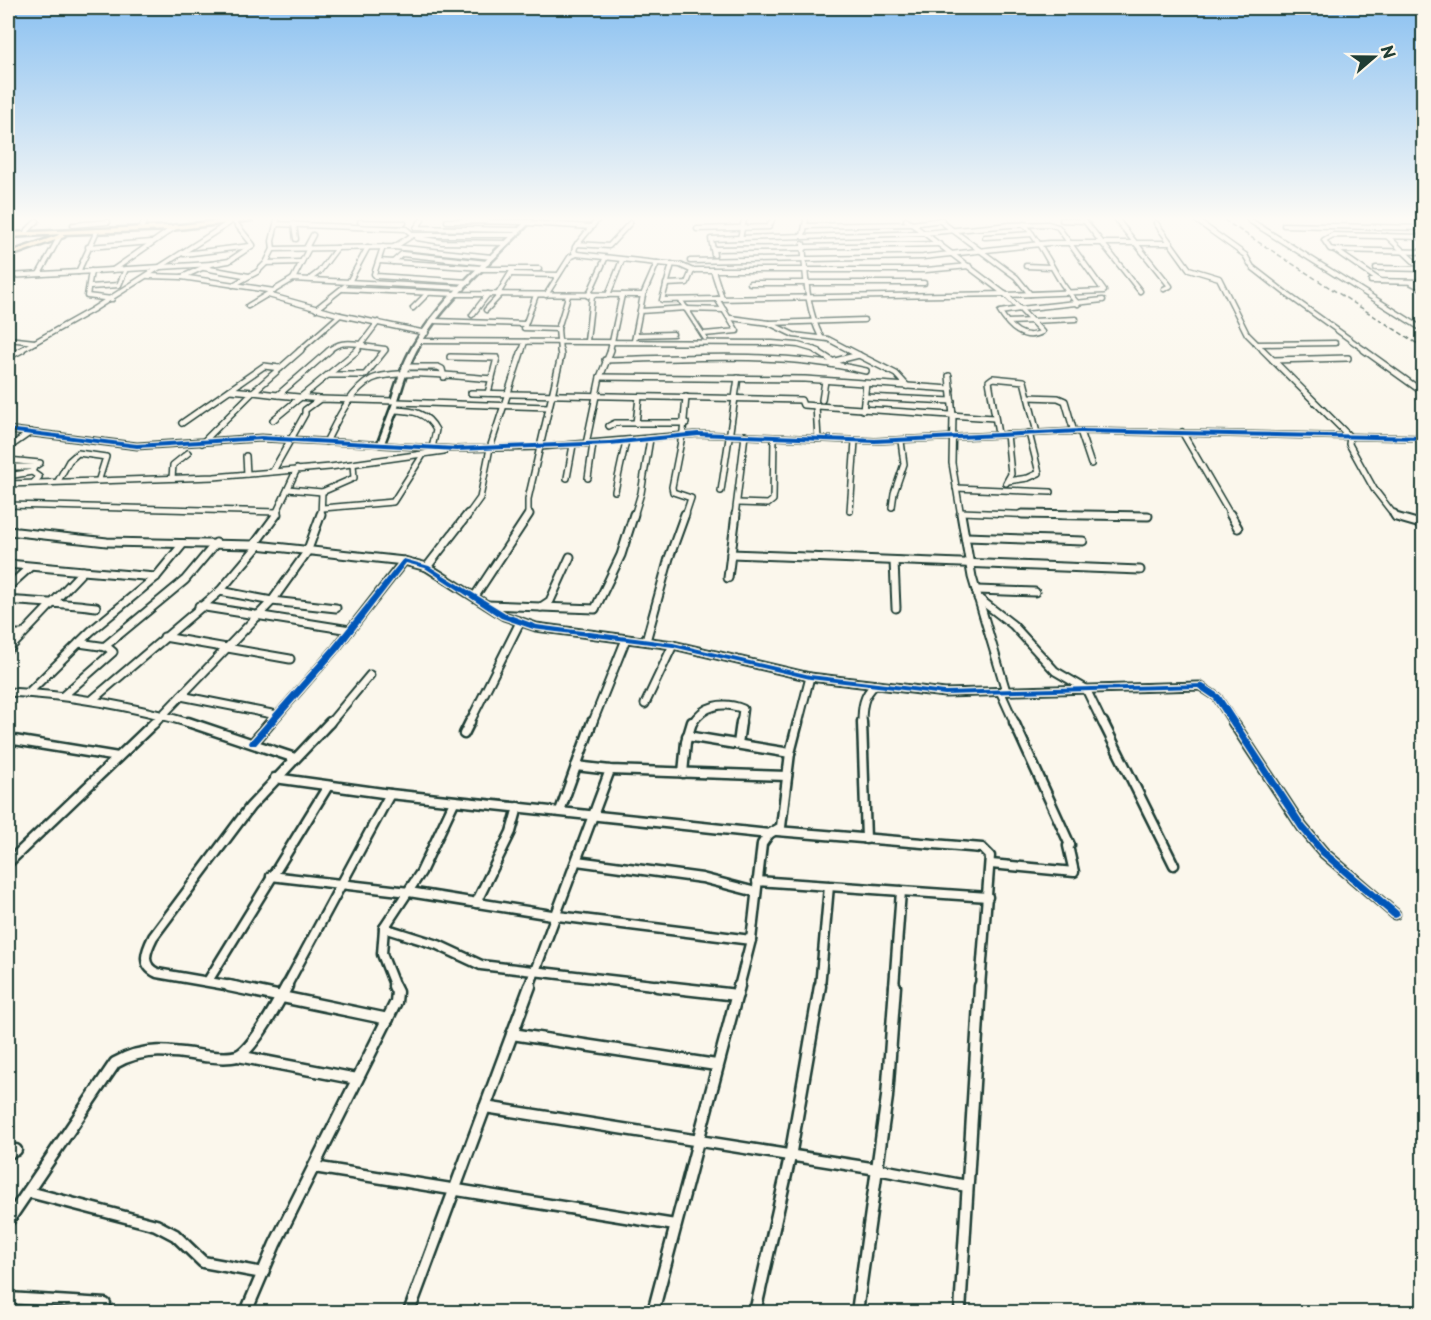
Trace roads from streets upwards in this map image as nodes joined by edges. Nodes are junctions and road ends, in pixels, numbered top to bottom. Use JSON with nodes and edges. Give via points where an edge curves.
{"nodes":[{"id":1,"x":90,"y":282,"type":"edge"},
{"id":2,"x":120,"y":282,"type":"edge"},
{"id":3,"x":138,"y":282,"type":"edge"},
{"id":4,"x":211,"y":282,"type":"edge"},
{"id":5,"x":238,"y":282,"type":"edge"},
{"id":6,"x":289,"y":282,"type":"edge"},
{"id":7,"x":345,"y":282,"type":"edge"},
{"id":8,"x":349,"y":282,"type":"junction"},
{"id":9,"x":469,"y":282,"type":"edge"},
{"id":10,"x":506,"y":282,"type":"edge"},
{"id":11,"x":554,"y":282,"type":"edge"},
{"id":12,"x":596,"y":282,"type":"edge"},
{"id":13,"x":613,"y":282,"type":"edge"},
{"id":14,"x":649,"y":282,"type":"edge"},
{"id":15,"x":688,"y":282,"type":"edge"},
{"id":16,"x":716,"y":282,"type":"edge"},
{"id":17,"x":989,"y":282,"type":"edge"},
{"id":18,"x":1020,"y":282,"type":"edge"},
{"id":19,"x":1060,"y":282,"type":"edge"},
{"id":20,"x":1097,"y":282,"type":"edge"},
{"id":21,"x":1133,"y":282,"type":"edge"},
{"id":22,"x":1167,"y":282,"type":"edge"},
{"id":23,"x":1221,"y":282,"type":"edge"},
{"id":24,"x":1270,"y":282,"type":"edge"},
{"id":25,"x":1347,"y":282,"type":"edge"},
{"id":26,"x":1398,"y":282,"type":"edge"},
{"id":27,"x":1410,"y":282,"type":"junction"},
{"id":28,"x":1422,"y":282,"type":"edge"},
{"id":29,"x":750,"y":283,"type":"dead end"},
{"id":30,"x":806,"y":283,"type":"junction"},
{"id":31,"x":924,"y":283,"type":"dead end"},
{"id":32,"x":666,"y":284,"type":"joint"},
{"id":33,"x":232,"y":285,"type":"junction"},
{"id":34,"x":90,"y":287,"type":"junction"},
{"id":35,"x":463,"y":288,"type":"junction"},
{"id":36,"x":343,"y":289,"type":"junction"},
{"id":37,"x":1164,"y":289,"type":"dead end"},
{"id":38,"x":1424,"y":289,"type":"edge"},
{"id":39,"x":273,"y":291,"type":"junction"},
{"id":40,"x":1140,"y":291,"type":"dead end"},
{"id":41,"x":428,"y":293,"type":"junction"},
{"id":42,"x":1067,"y":293,"type":"junction"},
{"id":43,"x":458,"y":294,"type":"junction"},
{"id":44,"x":488,"y":294,"type":"junction"},
{"id":45,"x":499,"y":294,"type":"junction"},
{"id":46,"x":1005,"y":294,"type":"junction"},
{"id":47,"x":1030,"y":294,"type":"junction"},
{"id":48,"x":268,"y":295,"type":"junction"},
{"id":49,"x":536,"y":295,"type":"junction"},
{"id":50,"x":546,"y":295,"type":"junction"},
{"id":51,"x":608,"y":295,"type":"junction"},
{"id":52,"x":622,"y":295,"type":"junction"},
{"id":53,"x":643,"y":295,"type":"junction"},
{"id":54,"x":568,"y":296,"type":"junction"},
{"id":55,"x":590,"y":296,"type":"junction"},
{"id":56,"x":808,"y":297,"type":"junction"},
{"id":57,"x":720,"y":298,"type":"junction"},
{"id":58,"x":112,"y":299,"type":"junction"},
{"id":59,"x":1103,"y":300,"type":"dead end"},
{"id":60,"x":681,"y":301,"type":"junction"},
{"id":61,"x":1078,"y":304,"type":"junction"},
{"id":62,"x":248,"y":306,"type":"dead end"},
{"id":63,"x":414,"y":308,"type":"dead end"},
{"id":64,"x":686,"y":308,"type":"junction"},
{"id":65,"x":316,"y":309,"type":"junction"},
{"id":66,"x":1021,"y":309,"type":"junction"},
{"id":67,"x":486,"y":310,"type":"dead end"},
{"id":68,"x":640,"y":310,"type":"junction"},
{"id":69,"x":724,"y":310,"type":"junction"},
{"id":70,"x":340,"y":315,"type":"junction"},
{"id":71,"x":472,"y":315,"type":"dead end"},
{"id":72,"x":731,"y":318,"type":"junction"},
{"id":73,"x":1076,"y":319,"type":"dead end"},
{"id":74,"x":864,"y":320,"type":"dead end"},
{"id":75,"x":435,"y":321,"type":"junction"},
{"id":76,"x":813,"y":321,"type":"junction"},
{"id":77,"x":1032,"y":321,"type":"junction"},
{"id":78,"x":378,"y":322,"type":"junction"},
{"id":79,"x":1008,"y":322,"type":"junction"},
{"id":80,"x":764,"y":323,"type":"junction"},
{"id":81,"x":525,"y":324,"type":"junction"},
{"id":82,"x":558,"y":329,"type":"junction"},
{"id":83,"x":1424,"y":330,"type":"edge"},
{"id":84,"x":426,"y":333,"type":"junction"},
{"id":85,"x":672,"y":334,"type":"dead end"},
{"id":86,"x":704,"y":334,"type":"junction"},
{"id":87,"x":636,"y":335,"type":"junction"},
{"id":88,"x":821,"y":337,"type":"junction"},
{"id":89,"x":8,"y":339,"type":"edge"},
{"id":90,"x":587,"y":340,"type":"junction"},
{"id":91,"x":419,"y":341,"type":"junction"},
{"id":92,"x":454,"y":341,"type":"junction"},
{"id":93,"x":485,"y":341,"type":"junction"},
{"id":94,"x":614,"y":341,"type":"junction"},
{"id":95,"x":634,"y":341,"type":"junction"},
{"id":96,"x":35,"y":342,"type":"junction"},
{"id":97,"x":525,"y":342,"type":"junction"},
{"id":98,"x":557,"y":342,"type":"junction"},
{"id":99,"x":708,"y":343,"type":"junction"},
{"id":100,"x":1335,"y":343,"type":"dead end"},
{"id":101,"x":1257,"y":344,"type":"junction"},
{"id":102,"x":363,"y":345,"type":"junction"},
{"id":103,"x":859,"y":355,"type":"junction"},
{"id":104,"x":8,"y":357,"type":"edge"},
{"id":105,"x":486,"y":357,"type":"junction"},
{"id":106,"x":1348,"y":358,"type":"dead end"},
{"id":107,"x":605,"y":360,"type":"junction"},
{"id":108,"x":1273,"y":360,"type":"junction"},
{"id":109,"x":836,"y":362,"type":"junction"},
{"id":110,"x":405,"y":367,"type":"junction"},
{"id":111,"x":280,"y":368,"type":"junction"},
{"id":112,"x":866,"y":371,"type":"dead end"},
{"id":113,"x":328,"y":375,"type":"junction"},
{"id":114,"x":403,"y":376,"type":"junction"},
{"id":115,"x":600,"y":376,"type":"junction"},
{"id":116,"x":949,"y":376,"type":"dead end"},
{"id":117,"x":444,"y":377,"type":"junction"},
{"id":118,"x":738,"y":378,"type":"junction"},
{"id":119,"x":492,"y":379,"type":"junction"},
{"id":120,"x":825,"y":381,"type":"junction"},
{"id":121,"x":866,"y":384,"type":"junction"},
{"id":122,"x":907,"y":386,"type":"junction"},
{"id":123,"x":951,"y":389,"type":"junction"},
{"id":124,"x":230,"y":390,"type":"junction"},
{"id":125,"x":253,"y":392,"type":"junction"},
{"id":126,"x":471,"y":393,"type":"dead end"},
{"id":127,"x":488,"y":393,"type":"junction"},
{"id":128,"x":1424,"y":393,"type":"edge"},
{"id":129,"x":278,"y":394,"type":"junction"},
{"id":130,"x":508,"y":395,"type":"junction"},
{"id":131,"x":552,"y":395,"type":"junction"},
{"id":132,"x":302,"y":396,"type":"junction"},
{"id":133,"x":595,"y":396,"type":"junction"},
{"id":134,"x":639,"y":397,"type":"junction"},
{"id":135,"x":686,"y":397,"type":"junction"},
{"id":136,"x":866,"y":397,"type":"junction"},
{"id":137,"x":1028,"y":397,"type":"junction"},
{"id":138,"x":735,"y":398,"type":"junction"},
{"id":139,"x":320,"y":399,"type":"junction"},
{"id":140,"x":822,"y":400,"type":"dead end"},
{"id":141,"x":952,"y":400,"type":"junction"},
{"id":142,"x":350,"y":401,"type":"junction"},
{"id":143,"x":395,"y":401,"type":"junction"},
{"id":144,"x":816,"y":406,"type":"junction"},
{"id":145,"x":504,"y":407,"type":"junction"},
{"id":146,"x":549,"y":407,"type":"junction"},
{"id":147,"x":393,"y":410,"type":"junction"},
{"id":148,"x":863,"y":410,"type":"junction"},
{"id":149,"x":953,"y":416,"type":"junction"},
{"id":150,"x":994,"y":418,"type":"junction"},
{"id":151,"x":273,"y":420,"type":"dead end"},
{"id":152,"x":182,"y":423,"type":"dead end"},
{"id":153,"x":636,"y":423,"type":"junction"},
{"id":154,"x":686,"y":423,"type":"junction"},
{"id":155,"x":609,"y":426,"type":"dead end"},
{"id":156,"x":8,"y":430,"type":"edge"},
{"id":157,"x":31,"y":432,"type":"junction"},
{"id":158,"x":1077,"y":432,"type":"junction"},
{"id":159,"x":1182,"y":432,"type":"junction"},
{"id":160,"x":1029,"y":433,"type":"junction"},
{"id":161,"x":1037,"y":433,"type":"junction"},
{"id":162,"x":998,"y":434,"type":"junction"},
{"id":163,"x":1007,"y":434,"type":"junction"},
{"id":164,"x":728,"y":435,"type":"junction"},
{"id":165,"x":744,"y":435,"type":"junction"},
{"id":166,"x":680,"y":436,"type":"junction"},
{"id":167,"x":774,"y":437,"type":"junction"},
{"id":168,"x":1350,"y":437,"type":"junction"},
{"id":169,"x":952,"y":438,"type":"junction"},
{"id":170,"x":1424,"y":438,"type":"edge"},
{"id":171,"x":650,"y":439,"type":"junction"},
{"id":172,"x":818,"y":439,"type":"junction"},
{"id":173,"x":290,"y":440,"type":"junction"},
{"id":174,"x":626,"y":441,"type":"junction"},
{"id":175,"x":855,"y":441,"type":"junction"},
{"id":176,"x":901,"y":441,"type":"junction"},
{"id":177,"x":326,"y":442,"type":"junction"},
{"id":178,"x":202,"y":443,"type":"junction"},
{"id":179,"x":590,"y":444,"type":"junction"},
{"id":180,"x":381,"y":445,"type":"junction"},
{"id":181,"x":573,"y":445,"type":"junction"},
{"id":182,"x":540,"y":447,"type":"junction"},
{"id":183,"x":8,"y":448,"type":"edge"},
{"id":184,"x":432,"y":448,"type":"junction"},
{"id":185,"x":490,"y":448,"type":"junction"},
{"id":186,"x":456,"y":449,"type":"junction"},
{"id":187,"x":188,"y":453,"type":"dead end"},
{"id":188,"x":423,"y":455,"type":"junction"},
{"id":189,"x":246,"y":456,"type":"dead end"},
{"id":190,"x":8,"y":460,"type":"edge"},
{"id":191,"x":353,"y":464,"type":"junction"},
{"id":192,"x":1091,"y":464,"type":"dead end"},
{"id":193,"x":8,"y":467,"type":"edge"},
{"id":194,"x":33,"y":469,"type":"junction"},
{"id":195,"x":297,"y":469,"type":"junction"},
{"id":196,"x":273,"y":471,"type":"junction"},
{"id":197,"x":247,"y":474,"type":"junction"},
{"id":198,"x":8,"y":476,"type":"edge"},
{"id":199,"x":172,"y":478,"type":"junction"},
{"id":200,"x":567,"y":478,"type":"dead end"},
{"id":201,"x":588,"y":478,"type":"dead end"},
{"id":202,"x":99,"y":479,"type":"junction"},
{"id":203,"x":58,"y":481,"type":"junction"},
{"id":204,"x":1008,"y":481,"type":"junction"},
{"id":205,"x":33,"y":482,"type":"junction"},
{"id":206,"x":8,"y":484,"type":"edge"},
{"id":207,"x":956,"y":488,"type":"junction"},
{"id":208,"x":288,"y":489,"type":"junction"},
{"id":209,"x":1001,"y":490,"type":"junction"},
{"id":210,"x":615,"y":491,"type":"dead end"},
{"id":211,"x":721,"y":491,"type":"dead end"},
{"id":212,"x":322,"y":492,"type":"junction"},
{"id":213,"x":1051,"y":492,"type":"dead end"},
{"id":214,"x":738,"y":503,"type":"junction"},
{"id":215,"x":8,"y":505,"type":"edge"},
{"id":216,"x":892,"y":507,"type":"dead end"},
{"id":217,"x":323,"y":508,"type":"junction"},
{"id":218,"x":849,"y":511,"type":"dead end"},
{"id":219,"x":278,"y":512,"type":"junction"},
{"id":220,"x":961,"y":512,"type":"junction"},
{"id":221,"x":1148,"y":516,"type":"dead end"},
{"id":222,"x":1424,"y":525,"type":"edge"},
{"id":223,"x":1238,"y":528,"type":"dead end"},
{"id":224,"x":8,"y":531,"type":"edge"},
{"id":225,"x":966,"y":537,"type":"junction"},
{"id":226,"x":1083,"y":541,"type":"dead end"},
{"id":227,"x":216,"y":543,"type":"junction"},
{"id":228,"x":183,"y":544,"type":"junction"},
{"id":229,"x":257,"y":545,"type":"junction"},
{"id":230,"x":307,"y":552,"type":"junction"},
{"id":231,"x":731,"y":554,"type":"junction"},
{"id":232,"x":570,"y":556,"type":"dead end"},
{"id":233,"x":404,"y":561,"type":"junction"},
{"id":234,"x":894,"y":561,"type":"junction"},
{"id":235,"x":8,"y":564,"type":"edge"},
{"id":236,"x":970,"y":564,"type":"junction"},
{"id":237,"x":30,"y":567,"type":"junction"},
{"id":238,"x":427,"y":567,"type":"junction"},
{"id":239,"x":1140,"y":570,"type":"dead end"},
{"id":240,"x":83,"y":571,"type":"junction"},
{"id":241,"x":156,"y":577,"type":"junction"},
{"id":242,"x":728,"y":578,"type":"dead end"},
{"id":243,"x":8,"y":587,"type":"edge"},
{"id":244,"x":977,"y":590,"type":"junction"},
{"id":245,"x":220,"y":591,"type":"junction"},
{"id":246,"x":1035,"y":592,"type":"dead end"},
{"id":247,"x":475,"y":596,"type":"junction"},
{"id":248,"x":978,"y":598,"type":"junction"},
{"id":249,"x":8,"y":600,"type":"edge"},
{"id":250,"x":272,"y":601,"type":"junction"},
{"id":251,"x":50,"y":604,"type":"junction"},
{"id":252,"x":485,"y":605,"type":"junction"},
{"id":253,"x":200,"y":606,"type":"junction"},
{"id":254,"x":96,"y":607,"type":"dead end"},
{"id":255,"x":541,"y":607,"type":"junction"},
{"id":256,"x":336,"y":608,"type":"dead end"},
{"id":257,"x":896,"y":608,"type":"dead end"},
{"id":258,"x":257,"y":617,"type":"junction"},
{"id":259,"x":520,"y":622,"type":"junction"},
{"id":260,"x":350,"y":630,"type":"junction"},
{"id":261,"x":8,"y":634,"type":"edge"},
{"id":262,"x":21,"y":634,"type":"junction"},
{"id":263,"x":164,"y":637,"type":"junction"},
{"id":264,"x":626,"y":639,"type":"junction"},
{"id":265,"x":646,"y":641,"type":"junction"},
{"id":266,"x":79,"y":643,"type":"junction"},
{"id":267,"x":673,"y":645,"type":"junction"},
{"id":268,"x":104,"y":646,"type":"junction"},
{"id":269,"x":226,"y":649,"type":"junction"},
{"id":270,"x":8,"y":650,"type":"edge"},
{"id":271,"x":290,"y":658,"type":"dead end"},
{"id":272,"x":370,"y":675,"type":"dead end"},
{"id":273,"x":810,"y":677,"type":"junction"},
{"id":274,"x":875,"y":685,"type":"junction"},
{"id":275,"x":1086,"y":688,"type":"junction"},
{"id":276,"x":8,"y":692,"type":"edge"},
{"id":277,"x":1003,"y":692,"type":"junction"},
{"id":278,"x":28,"y":693,"type":"junction"},
{"id":279,"x":63,"y":696,"type":"junction"},
{"id":280,"x":181,"y":696,"type":"junction"},
{"id":281,"x":92,"y":700,"type":"junction"},
{"id":282,"x":645,"y":704,"type":"dead end"},
{"id":283,"x":164,"y":714,"type":"junction"},
{"id":284,"x":277,"y":715,"type":"junction"},
{"id":285,"x":464,"y":734,"type":"dead end"},
{"id":286,"x":687,"y":736,"type":"junction"},
{"id":287,"x":8,"y":739,"type":"edge"},
{"id":288,"x":253,"y":743,"type":"junction"},
{"id":289,"x":738,"y":744,"type":"junction"},
{"id":290,"x":790,"y":753,"type":"junction"},
{"id":291,"x":118,"y":758,"type":"junction"},
{"id":292,"x":296,"y":758,"type":"junction"},
{"id":293,"x":576,"y":766,"type":"junction"},
{"id":294,"x":610,"y":770,"type":"junction"},
{"id":295,"x":683,"y":773,"type":"junction"},
{"id":296,"x":787,"y":776,"type":"junction"},
{"id":297,"x":275,"y":778,"type":"junction"},
{"id":298,"x":328,"y":786,"type":"junction"},
{"id":299,"x":390,"y":794,"type":"junction"},
{"id":300,"x":454,"y":802,"type":"junction"},
{"id":301,"x":518,"y":807,"type":"junction"},
{"id":302,"x":560,"y":812,"type":"junction"},
{"id":303,"x":594,"y":814,"type":"junction"},
{"id":304,"x":773,"y":832,"type":"junction"},
{"id":305,"x":866,"y":839,"type":"junction"},
{"id":306,"x":577,"y":861,"type":"junction"},
{"id":307,"x":8,"y":863,"type":"edge"},
{"id":308,"x":991,"y":864,"type":"junction"},
{"id":309,"x":1174,"y":865,"type":"dead end"},
{"id":310,"x":271,"y":876,"type":"junction"},
{"id":311,"x":757,"y":881,"type":"junction"},
{"id":312,"x":341,"y":885,"type":"junction"},
{"id":313,"x":829,"y":886,"type":"junction"},
{"id":314,"x":901,"y":891,"type":"junction"},
{"id":315,"x":408,"y":892,"type":"junction"},
{"id":316,"x":756,"y":892,"type":"junction"},
{"id":317,"x":988,"y":897,"type":"junction"},
{"id":318,"x":476,"y":903,"type":"junction"},
{"id":319,"x":1395,"y":914,"type":"dead end"},
{"id":320,"x":558,"y":916,"type":"junction"},
{"id":321,"x":384,"y":928,"type":"junction"},
{"id":322,"x":751,"y":940,"type":"junction"},
{"id":323,"x":534,"y":973,"type":"junction"},
{"id":324,"x":208,"y":981,"type":"junction"},
{"id":325,"x":282,"y":995,"type":"junction"},
{"id":326,"x":737,"y":995,"type":"junction"},
{"id":327,"x":388,"y":1019,"type":"junction"},
{"id":328,"x":512,"y":1034,"type":"junction"},
{"id":329,"x":238,"y":1056,"type":"junction"},
{"id":330,"x":716,"y":1065,"type":"junction"},
{"id":331,"x":357,"y":1079,"type":"junction"},
{"id":332,"x":485,"y":1107,"type":"junction"},
{"id":333,"x":697,"y":1140,"type":"junction"},
{"id":334,"x":790,"y":1157,"type":"junction"},
{"id":335,"x":314,"y":1167,"type":"junction"},
{"id":336,"x":877,"y":1169,"type":"junction"},
{"id":337,"x":967,"y":1186,"type":"junction"},
{"id":338,"x":455,"y":1189,"type":"junction"},
{"id":339,"x":29,"y":1192,"type":"junction"},
{"id":340,"x":8,"y":1221,"type":"edge"},
{"id":341,"x":675,"y":1225,"type":"junction"},
{"id":342,"x":263,"y":1273,"type":"junction"},
{"id":343,"x":8,"y":1298,"type":"edge"},
{"id":344,"x":105,"y":1304,"type":"dead end"},
{"id":345,"x":246,"y":1312,"type":"edge"},
{"id":346,"x":409,"y":1312,"type":"edge"},
{"id":347,"x":653,"y":1312,"type":"edge"},
{"id":348,"x":755,"y":1312,"type":"edge"},
{"id":349,"x":857,"y":1312,"type":"edge"},
{"id":350,"x":960,"y":1312,"type":"edge"}],
"edges":[{"from":1,"to":34,"type":"street"},
{"from":2,"to":34,"type":"street","via":[[119,285]]},
{"from":3,"to":58,"type":"street"},
{"from":4,"to":33,"type":"street"},
{"from":5,"to":33,"type":"street"},
{"from":6,"to":39,"type":"street"},
{"from":7,"to":8,"type":"street"},
{"from":8,"to":35,"type":"street"},
{"from":8,"to":36,"type":"street"},
{"from":9,"to":35,"type":"street"},
{"from":10,"to":45,"type":"street"},
{"from":11,"to":50,"type":"street"},
{"from":12,"to":55,"type":"street"},
{"from":13,"to":51,"type":"street"},
{"from":14,"to":53,"type":"street"},
{"from":15,"to":32,"type":"street"},
{"from":16,"to":57,"type":"street"},
{"from":17,"to":46,"type":"street"},
{"from":18,"to":47,"type":"street"},
{"from":19,"to":42,"type":"street"},
{"from":20,"to":42,"type":"street","via":[[1104,291]]},
{"from":21,"to":40,"type":"street"},
{"from":22,"to":37,"type":"street","via":[[1170,286]]},
{"from":23,"to":101,"type":"street","via":[[1235,315]]},
{"from":24,"to":128,"type":"street"},
{"from":25,"to":83,"type":"street"},
{"from":26,"to":27,"type":"street"},
{"from":27,"to":28,"type":"street"},
{"from":27,"to":38,"type":"street"},
{"from":29,"to":30,"type":"street"},
{"from":30,"to":31,"type":"street"},
{"from":30,"to":56,"type":"street"},
{"from":32,"to":60,"type":"street","via":[[662,300]]},
{"from":33,"to":39,"type":"street"},
{"from":34,"to":58,"type":"street","via":[[87,296]]},
{"from":35,"to":43,"type":"street"},
{"from":36,"to":41,"type":"street"},
{"from":36,"to":65,"type":"street"},
{"from":39,"to":48,"type":"street"},
{"from":41,"to":43,"type":"street"},
{"from":41,"to":63,"type":"street"},
{"from":42,"to":47,"type":"street"},
{"from":42,"to":61,"type":"street"},
{"from":43,"to":44,"type":"street"},
{"from":43,"to":75,"type":"street"},
{"from":44,"to":45,"type":"street"},
{"from":44,"to":71,"type":"street"},
{"from":45,"to":49,"type":"street"},
{"from":45,"to":67,"type":"street"},
{"from":46,"to":47,"type":"street"},
{"from":46,"to":56,"type":"street"},
{"from":46,"to":66,"type":"street"},
{"from":48,"to":62,"type":"street"},
{"from":48,"to":65,"type":"street"},
{"from":49,"to":50,"type":"street"},
{"from":49,"to":81,"type":"street"},
{"from":50,"to":54,"type":"street"},
{"from":51,"to":52,"type":"street"},
{"from":51,"to":55,"type":"street"},
{"from":52,"to":53,"type":"street"},
{"from":52,"to":94,"type":"street"},
{"from":53,"to":68,"type":"street"},
{"from":54,"to":55,"type":"street"},
{"from":54,"to":82,"type":"street"},
{"from":55,"to":90,"type":"street"},
{"from":56,"to":57,"type":"street"},
{"from":56,"to":76,"type":"street"},
{"from":57,"to":60,"type":"street"},
{"from":57,"to":69,"type":"street"},
{"from":58,"to":96,"type":"street"},
{"from":59,"to":61,"type":"street"},
{"from":60,"to":64,"type":"street"},
{"from":61,"to":66,"type":"street"},
{"from":64,"to":68,"type":"street"},
{"from":64,"to":69,"type":"street"},
{"from":64,"to":86,"type":"street"},
{"from":65,"to":70,"type":"street"},
{"from":66,"to":77,"type":"street"},
{"from":66,"to":79,"type":"street","via":[[1000,312]]},
{"from":68,"to":87,"type":"street"},
{"from":69,"to":72,"type":"street"},
{"from":70,"to":78,"type":"street"},
{"from":70,"to":111,"type":"street"},
{"from":72,"to":80,"type":"street"},
{"from":72,"to":86,"type":"street","via":[[737,331]]},
{"from":73,"to":77,"type":"street"},
{"from":74,"to":76,"type":"street"},
{"from":75,"to":81,"type":"street"},
{"from":75,"to":84,"type":"street"},
{"from":76,"to":80,"type":"street"},
{"from":76,"to":88,"type":"street"},
{"from":77,"to":79,"type":"street"},
{"from":77,"to":79,"type":"street","via":[[1042,333],[1021,335]]},
{"from":78,"to":84,"type":"street"},
{"from":78,"to":102,"type":"street"},
{"from":80,"to":88,"type":"street","via":[[794,335]]},
{"from":81,"to":82,"type":"street","via":[[526,330]]},
{"from":82,"to":98,"type":"street"},
{"from":84,"to":91,"type":"street"},
{"from":85,"to":87,"type":"street"},
{"from":86,"to":99,"type":"street"},
{"from":87,"to":95,"type":"street"},
{"from":88,"to":103,"type":"street"},
{"from":89,"to":96,"type":"street"},
{"from":90,"to":94,"type":"street"},
{"from":90,"to":98,"type":"street"},
{"from":91,"to":92,"type":"street"},
{"from":91,"to":110,"type":"street"},
{"from":92,"to":93,"type":"street"},
{"from":92,"to":105,"type":"street","via":[[448,358]]},
{"from":93,"to":97,"type":"street"},
{"from":93,"to":105,"type":"street"},
{"from":94,"to":95,"type":"street"},
{"from":94,"to":107,"type":"street"},
{"from":95,"to":99,"type":"street"},
{"from":96,"to":104,"type":"street"},
{"from":97,"to":98,"type":"street"},
{"from":97,"to":130,"type":"street"},
{"from":98,"to":131,"type":"street","via":[[561,356]]},
{"from":99,"to":109,"type":"street","via":[[786,344],[819,351]]},
{"from":100,"to":101,"type":"street"},
{"from":101,"to":108,"type":"street"},
{"from":102,"to":113,"type":"street"},
{"from":102,"to":113,"type":"street","via":[[385,349],[365,375]]},
{"from":102,"to":129,"type":"street","via":[[336,344]]},
{"from":103,"to":109,"type":"street"},
{"from":103,"to":122,"type":"street","via":[[896,374]]},
{"from":105,"to":119,"type":"street","via":[[497,359]]},
{"from":106,"to":108,"type":"street"},
{"from":107,"to":109,"type":"street","via":[[739,357]]},
{"from":107,"to":115,"type":"street"},
{"from":108,"to":168,"type":"street"},
{"from":109,"to":112,"type":"street"},
{"from":110,"to":114,"type":"street"},
{"from":110,"to":117,"type":"street","via":[[438,367]]},
{"from":111,"to":124,"type":"street","via":[[264,366]]},
{"from":111,"to":125,"type":"street"},
{"from":113,"to":132,"type":"street"},
{"from":114,"to":117,"type":"street"},
{"from":114,"to":142,"type":"street","via":[[372,380]]},
{"from":114,"to":143,"type":"street"},
{"from":115,"to":118,"type":"street"},
{"from":115,"to":133,"type":"street"},
{"from":116,"to":123,"type":"street"},
{"from":117,"to":119,"type":"street"},
{"from":118,"to":120,"type":"street"},
{"from":118,"to":138,"type":"street"},
{"from":119,"to":127,"type":"street"},
{"from":120,"to":121,"type":"street"},
{"from":120,"to":140,"type":"street"},
{"from":121,"to":122,"type":"street"},
{"from":121,"to":136,"type":"street"},
{"from":122,"to":123,"type":"street"},
{"from":123,"to":141,"type":"street"},
{"from":124,"to":125,"type":"street"},
{"from":124,"to":152,"type":"street"},
{"from":125,"to":129,"type":"street"},
{"from":125,"to":178,"type":"street"},
{"from":126,"to":127,"type":"street"},
{"from":127,"to":130,"type":"street"},
{"from":129,"to":132,"type":"street"},
{"from":130,"to":131,"type":"street"},
{"from":130,"to":145,"type":"street"},
{"from":131,"to":133,"type":"street"},
{"from":131,"to":146,"type":"street"},
{"from":132,"to":139,"type":"street"},
{"from":132,"to":151,"type":"street"},
{"from":133,"to":134,"type":"street"},
{"from":133,"to":179,"type":"street"},
{"from":134,"to":135,"type":"street"},
{"from":134,"to":153,"type":"street"},
{"from":135,"to":138,"type":"street"},
{"from":135,"to":154,"type":"street"},
{"from":136,"to":141,"type":"street"},
{"from":136,"to":148,"type":"street"},
{"from":137,"to":150,"type":"street","via":[[1023,380],[990,379]]},
{"from":137,"to":158,"type":"street","via":[[1065,401]]},
{"from":137,"to":161,"type":"street"},
{"from":138,"to":144,"type":"street","via":[[801,400],[803,405]]},
{"from":138,"to":164,"type":"street"},
{"from":139,"to":142,"type":"street"},
{"from":139,"to":173,"type":"street","via":[[305,410]]},
{"from":141,"to":149,"type":"street"},
{"from":142,"to":143,"type":"street"},
{"from":142,"to":177,"type":"street"},
{"from":143,"to":145,"type":"street"},
{"from":143,"to":147,"type":"street"},
{"from":144,"to":148,"type":"street"},
{"from":144,"to":172,"type":"street"},
{"from":145,"to":146,"type":"street"},
{"from":145,"to":185,"type":"street"},
{"from":146,"to":182,"type":"street"},
{"from":147,"to":180,"type":"street"},
{"from":147,"to":184,"type":"street","via":[[421,411],[426,415],[436,430]]},
{"from":148,"to":149,"type":"street"},
{"from":149,"to":150,"type":"street"},
{"from":149,"to":169,"type":"street"},
{"from":150,"to":162,"type":"street"},
{"from":153,"to":154,"type":"street"},
{"from":153,"to":155,"type":"street"},
{"from":154,"to":166,"type":"street"},
{"from":156,"to":157,"type":"street"},
{"from":157,"to":178,"type":"street","via":[[137,446]]},
{"from":157,"to":183,"type":"street"},
{"from":158,"to":159,"type":"street"},
{"from":158,"to":161,"type":"street"},
{"from":158,"to":192,"type":"street"},
{"from":159,"to":168,"type":"street"},
{"from":159,"to":223,"type":"street"},
{"from":160,"to":161,"type":"street"},
{"from":160,"to":163,"type":"street"},
{"from":160,"to":204,"type":"street","via":[[1039,473]]},
{"from":162,"to":163,"type":"street"},
{"from":162,"to":169,"type":"street"},
{"from":163,"to":204,"type":"street","via":[[1011,466]]},
{"from":164,"to":165,"type":"street"},
{"from":164,"to":166,"type":"street"},
{"from":164,"to":211,"type":"street"},
{"from":165,"to":167,"type":"street"},
{"from":165,"to":214,"type":"street"},
{"from":166,"to":171,"type":"street"},
{"from":166,"to":265,"type":"street","via":[[672,487],[677,495],[691,498]]},
{"from":167,"to":172,"type":"street"},
{"from":167,"to":214,"type":"street","via":[[771,502]]},
{"from":168,"to":170,"type":"street"},
{"from":168,"to":222,"type":"street","via":[[1349,444],[1374,489],[1396,517]]},
{"from":169,"to":176,"type":"street"},
{"from":169,"to":207,"type":"street"},
{"from":171,"to":174,"type":"street"},
{"from":171,"to":255,"type":"street","via":[[641,493],[621,555],[595,609]]},
{"from":172,"to":175,"type":"street"},
{"from":173,"to":177,"type":"street"},
{"from":173,"to":178,"type":"street"},
{"from":173,"to":196,"type":"street"},
{"from":174,"to":179,"type":"street"},
{"from":174,"to":210,"type":"street"},
{"from":175,"to":176,"type":"street"},
{"from":175,"to":218,"type":"street"},
{"from":176,"to":216,"type":"street","via":[[904,464]]},
{"from":177,"to":180,"type":"street"},
{"from":179,"to":181,"type":"street"},
{"from":179,"to":201,"type":"street"},
{"from":180,"to":184,"type":"street"},
{"from":181,"to":182,"type":"street"},
{"from":181,"to":200,"type":"street"},
{"from":182,"to":185,"type":"street"},
{"from":182,"to":247,"type":"street","via":[[528,499],[530,513]]},
{"from":184,"to":186,"type":"street"},
{"from":185,"to":186,"type":"street"},
{"from":185,"to":238,"type":"street","via":[[480,498]]},
{"from":186,"to":188,"type":"street"},
{"from":187,"to":199,"type":"street","via":[[173,465]]},
{"from":188,"to":191,"type":"street"},
{"from":188,"to":217,"type":"street","via":[[393,502]]},
{"from":189,"to":197,"type":"street"},
{"from":190,"to":194,"type":"street","via":[[40,463]]},
{"from":191,"to":195,"type":"street"},
{"from":191,"to":212,"type":"street","via":[[354,478]]},
{"from":193,"to":194,"type":"street"},
{"from":194,"to":198,"type":"street"},
{"from":194,"to":205,"type":"street","via":[[39,477]]},
{"from":195,"to":196,"type":"street"},
{"from":195,"to":208,"type":"street"},
{"from":196,"to":197,"type":"street"},
{"from":197,"to":199,"type":"street"},
{"from":199,"to":202,"type":"street"},
{"from":202,"to":203,"type":"street"},
{"from":202,"to":203,"type":"street","via":[[106,457],[78,453]]},
{"from":203,"to":205,"type":"street"},
{"from":204,"to":209,"type":"street"},
{"from":205,"to":206,"type":"street"},
{"from":207,"to":209,"type":"street"},
{"from":207,"to":220,"type":"street"},
{"from":208,"to":212,"type":"street"},
{"from":208,"to":219,"type":"street"},
{"from":209,"to":213,"type":"street"},
{"from":212,"to":217,"type":"street"},
{"from":214,"to":231,"type":"street"},
{"from":215,"to":219,"type":"street"},
{"from":217,"to":230,"type":"street"},
{"from":219,"to":229,"type":"street"},
{"from":220,"to":221,"type":"street"},
{"from":220,"to":225,"type":"street"},
{"from":224,"to":228,"type":"street","via":[[107,542]]},
{"from":225,"to":226,"type":"street"},
{"from":225,"to":236,"type":"street"},
{"from":227,"to":228,"type":"street"},
{"from":227,"to":229,"type":"street"},
{"from":227,"to":268,"type":"street","via":[[185,580]]},
{"from":228,"to":241,"type":"street"},
{"from":229,"to":230,"type":"street"},
{"from":229,"to":245,"type":"street"},
{"from":230,"to":233,"type":"street"},
{"from":230,"to":250,"type":"street"},
{"from":231,"to":234,"type":"street"},
{"from":231,"to":242,"type":"street"},
{"from":232,"to":255,"type":"street","via":[[552,597]]},
{"from":233,"to":238,"type":"street"},
{"from":233,"to":260,"type":"street"},
{"from":234,"to":236,"type":"street"},
{"from":234,"to":257,"type":"street"},
{"from":235,"to":237,"type":"street"},
{"from":236,"to":239,"type":"street"},
{"from":236,"to":244,"type":"street"},
{"from":237,"to":240,"type":"street"},
{"from":237,"to":243,"type":"street"},
{"from":238,"to":247,"type":"street"},
{"from":240,"to":241,"type":"street"},
{"from":240,"to":251,"type":"street"},
{"from":241,"to":266,"type":"street"},
{"from":244,"to":246,"type":"street"},
{"from":244,"to":248,"type":"street"},
{"from":245,"to":250,"type":"street"},
{"from":245,"to":253,"type":"street"},
{"from":247,"to":252,"type":"street"},
{"from":248,"to":275,"type":"street","via":[[1013,625],[1055,671]]},
{"from":248,"to":277,"type":"street"},
{"from":249,"to":251,"type":"street"},
{"from":250,"to":256,"type":"street"},
{"from":250,"to":258,"type":"street"},
{"from":251,"to":254,"type":"street"},
{"from":251,"to":262,"type":"street"},
{"from":252,"to":255,"type":"street"},
{"from":252,"to":259,"type":"street"},
{"from":253,"to":258,"type":"street"},
{"from":253,"to":263,"type":"street"},
{"from":258,"to":260,"type":"street"},
{"from":258,"to":269,"type":"street"},
{"from":259,"to":264,"type":"street"},
{"from":259,"to":285,"type":"street"},
{"from":260,"to":284,"type":"street"},
{"from":261,"to":262,"type":"street"},
{"from":262,"to":270,"type":"street"},
{"from":263,"to":269,"type":"street"},
{"from":263,"to":281,"type":"street"},
{"from":264,"to":265,"type":"street"},
{"from":264,"to":293,"type":"street"},
{"from":265,"to":267,"type":"street"},
{"from":266,"to":268,"type":"street"},
{"from":266,"to":278,"type":"street"},
{"from":267,"to":273,"type":"street"},
{"from":267,"to":282,"type":"street"},
{"from":268,"to":279,"type":"street","via":[[113,652]]},
{"from":269,"to":271,"type":"street"},
{"from":269,"to":280,"type":"street"},
{"from":272,"to":292,"type":"street"},
{"from":273,"to":274,"type":"street"},
{"from":273,"to":290,"type":"street"},
{"from":274,"to":277,"type":"street","via":[[945,693]]},
{"from":274,"to":305,"type":"street","via":[[867,692],[862,710]]},
{"from":275,"to":277,"type":"street"},
{"from":275,"to":309,"type":"street"},
{"from":275,"to":319,"type":"street","via":[[1188,685],[1200,686],[1217,698],[1302,827],[1324,853]]},
{"from":276,"to":278,"type":"street"},
{"from":277,"to":308,"type":"street","via":[[1070,845],[1074,872]]},
{"from":278,"to":279,"type":"street"},
{"from":279,"to":281,"type":"street"},
{"from":280,"to":283,"type":"street"},
{"from":280,"to":284,"type":"street"},
{"from":281,"to":283,"type":"street"},
{"from":283,"to":288,"type":"street"},
{"from":283,"to":291,"type":"street"},
{"from":284,"to":288,"type":"street"},
{"from":286,"to":289,"type":"street"},
{"from":286,"to":289,"type":"street","via":[[696,713],[702,709],[719,705],[740,707],[744,712]]},
{"from":286,"to":295,"type":"street"},
{"from":287,"to":291,"type":"street"},
{"from":288,"to":292,"type":"street"},
{"from":289,"to":290,"type":"street"},
{"from":290,"to":296,"type":"street"},
{"from":291,"to":307,"type":"street"},
{"from":292,"to":297,"type":"street"},
{"from":293,"to":294,"type":"street"},
{"from":293,"to":302,"type":"street"},
{"from":294,"to":295,"type":"street"},
{"from":294,"to":303,"type":"street"},
{"from":295,"to":296,"type":"street"},
{"from":296,"to":304,"type":"street","via":[[782,822]]},
{"from":297,"to":298,"type":"street"},
{"from":297,"to":324,"type":"street","via":[[146,950],[144,960],[149,969]]},
{"from":298,"to":299,"type":"street"},
{"from":298,"to":310,"type":"street"},
{"from":299,"to":300,"type":"street"},
{"from":299,"to":312,"type":"street"},
{"from":300,"to":301,"type":"street"},
{"from":300,"to":315,"type":"street"},
{"from":301,"to":302,"type":"street"},
{"from":301,"to":318,"type":"street","via":[[512,832]]},
{"from":302,"to":303,"type":"street"},
{"from":303,"to":304,"type":"street"},
{"from":303,"to":306,"type":"street"},
{"from":304,"to":305,"type":"street"},
{"from":304,"to":311,"type":"street","via":[[762,844]]},
{"from":305,"to":308,"type":"street","via":[[982,848],[990,856]]},
{"from":306,"to":316,"type":"street","via":[[702,878]]},
{"from":306,"to":320,"type":"street"},
{"from":308,"to":317,"type":"street"},
{"from":310,"to":312,"type":"street"},
{"from":310,"to":324,"type":"street"},
{"from":311,"to":313,"type":"street"},
{"from":311,"to":316,"type":"street"},
{"from":312,"to":315,"type":"street"},
{"from":312,"to":325,"type":"street"},
{"from":313,"to":314,"type":"street"},
{"from":313,"to":334,"type":"street","via":[[819,998]]},
{"from":314,"to":317,"type":"street"},
{"from":314,"to":336,"type":"street","via":[[887,1097]]},
{"from":315,"to":318,"type":"street"},
{"from":315,"to":321,"type":"street"},
{"from":316,"to":322,"type":"street"},
{"from":317,"to":337,"type":"street"},
{"from":318,"to":320,"type":"street"},
{"from":320,"to":322,"type":"street"},
{"from":320,"to":323,"type":"street"},
{"from":321,"to":323,"type":"street","via":[[441,946],[461,959]]},
{"from":321,"to":327,"type":"street","via":[[382,954],[397,992]]},
{"from":322,"to":326,"type":"street"},
{"from":323,"to":326,"type":"street"},
{"from":323,"to":328,"type":"street"},
{"from":324,"to":325,"type":"street"},
{"from":325,"to":327,"type":"street"},
{"from":325,"to":329,"type":"street","via":[[249,1046]]},
{"from":326,"to":330,"type":"street"},
{"from":327,"to":331,"type":"street"},
{"from":328,"to":330,"type":"street"},
{"from":328,"to":332,"type":"street"},
{"from":329,"to":331,"type":"street"},
{"from":329,"to":339,"type":"street","via":[[204,1056],[163,1049],[128,1054],[102,1080]]},
{"from":330,"to":333,"type":"street"},
{"from":331,"to":335,"type":"street"},
{"from":332,"to":333,"type":"street"},
{"from":332,"to":338,"type":"street"},
{"from":333,"to":334,"type":"street"},
{"from":333,"to":341,"type":"street"},
{"from":334,"to":336,"type":"street"},
{"from":334,"to":348,"type":"street"},
{"from":335,"to":338,"type":"street"},
{"from":335,"to":342,"type":"street"},
{"from":336,"to":337,"type":"street"},
{"from":336,"to":349,"type":"street"},
{"from":337,"to":350,"type":"street"},
{"from":338,"to":341,"type":"street"},
{"from":338,"to":346,"type":"street"},
{"from":339,"to":340,"type":"street"},
{"from":339,"to":342,"type":"street","via":[[156,1225],[175,1235],[204,1262]]},
{"from":341,"to":347,"type":"street"},
{"from":342,"to":345,"type":"street"},
{"from":343,"to":344,"type":"street"}]}
